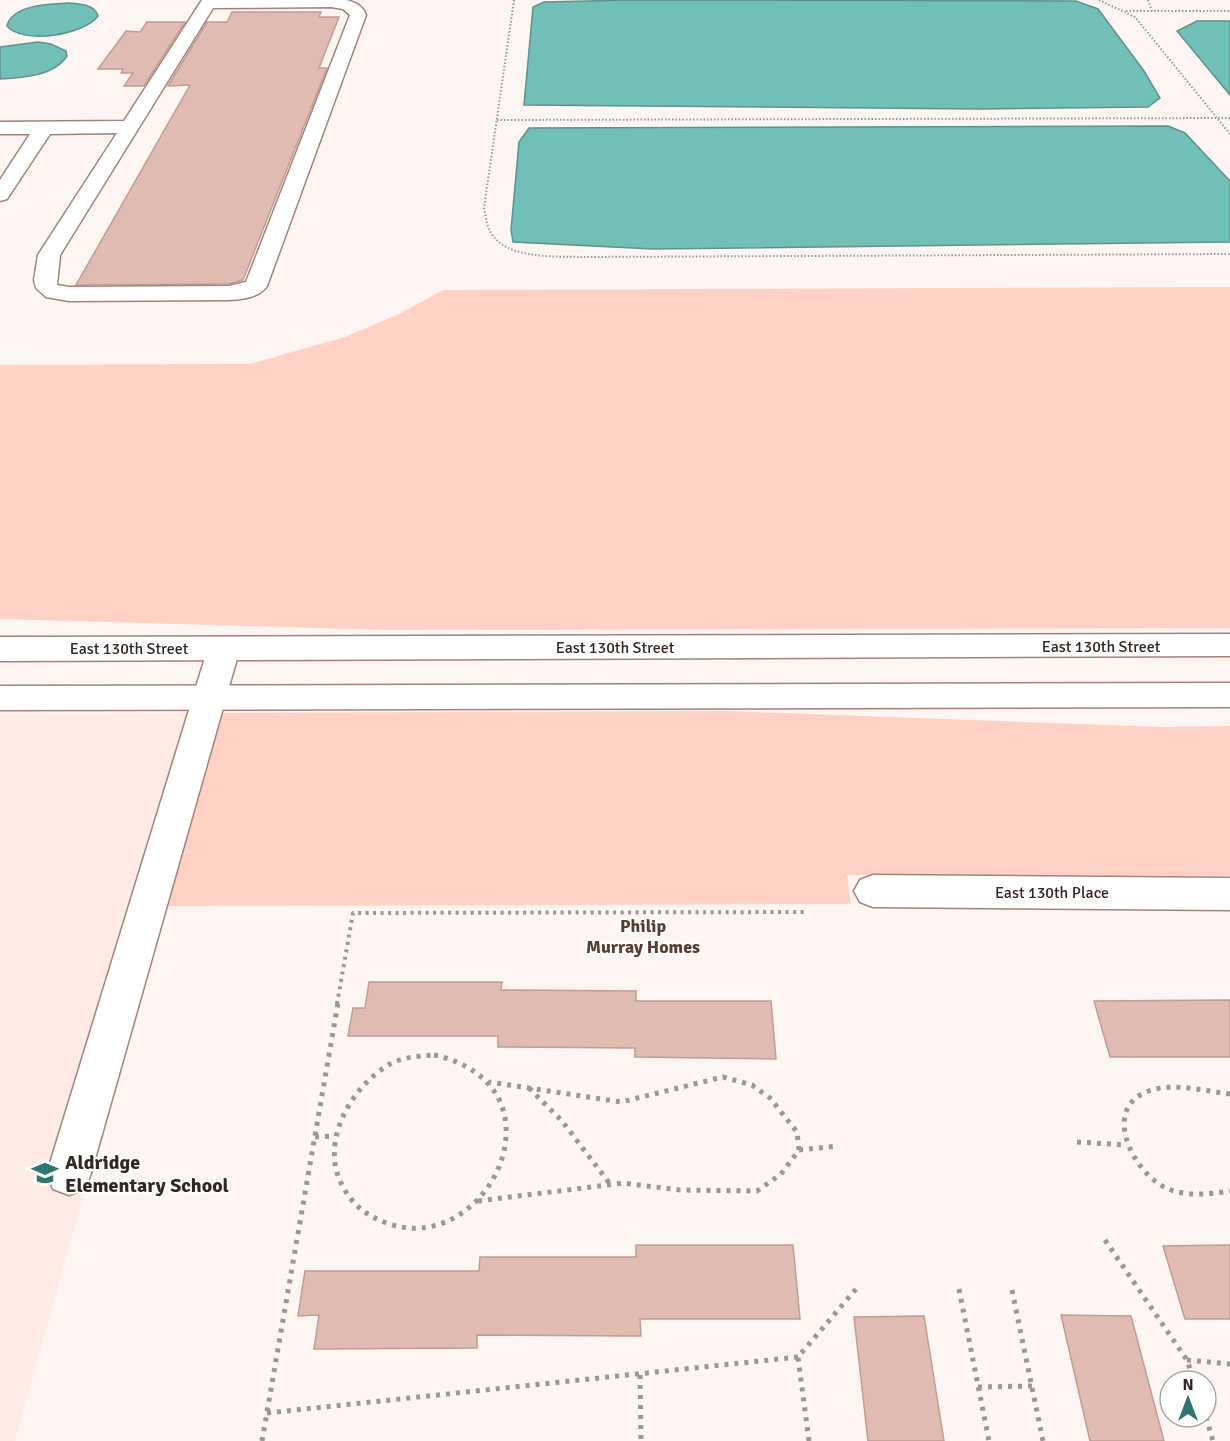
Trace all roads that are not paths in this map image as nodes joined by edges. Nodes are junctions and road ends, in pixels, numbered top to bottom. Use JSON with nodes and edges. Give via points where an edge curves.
{"nodes":[{"id":1,"x":209,"y":1,"type":"edge"},
{"id":2,"x":130,"y":127,"type":"junction"},
{"id":3,"x":0,"y":128,"type":"edge"},
{"id":4,"x":45,"y":128,"type":"junction"},
{"id":5,"x":4,"y":184,"type":"edge"},
{"id":6,"x":1230,"y":645,"type":"edge"},
{"id":7,"x":224,"y":648,"type":"junction"},
{"id":8,"x":0,"y":649,"type":"edge"},
{"id":9,"x":1230,"y":695,"type":"edge"},
{"id":10,"x":209,"y":697,"type":"junction"},
{"id":11,"x":0,"y":698,"type":"edge"},
{"id":12,"x":873,"y":891,"type":"dead end"},
{"id":13,"x":1230,"y":894,"type":"edge"},
{"id":14,"x":69,"y":1173,"type":"dead end"}],
"edges":[{"from":1,"to":2,"type":"main road"},
{"from":1,"to":2,"type":"main road","via":[[331,2],[348,5],[358,15],[256,286],[242,292],[218,293],[69,294],[47,288],[49,255]]},
{"from":2,"to":4,"type":"main road"},
{"from":3,"to":4,"type":"main road"},
{"from":4,"to":5,"type":"main road"},
{"from":6,"to":7,"type":"main road","name":"East 130th Street"},
{"from":7,"to":8,"type":"main road","name":"East 130th Street"},
{"from":7,"to":10,"type":"main road"},
{"from":9,"to":10,"type":"main road"},
{"from":10,"to":11,"type":"main road"},
{"from":10,"to":14,"type":"main road"},
{"from":12,"to":13,"type":"main road","name":"East 130th Place"}]}
